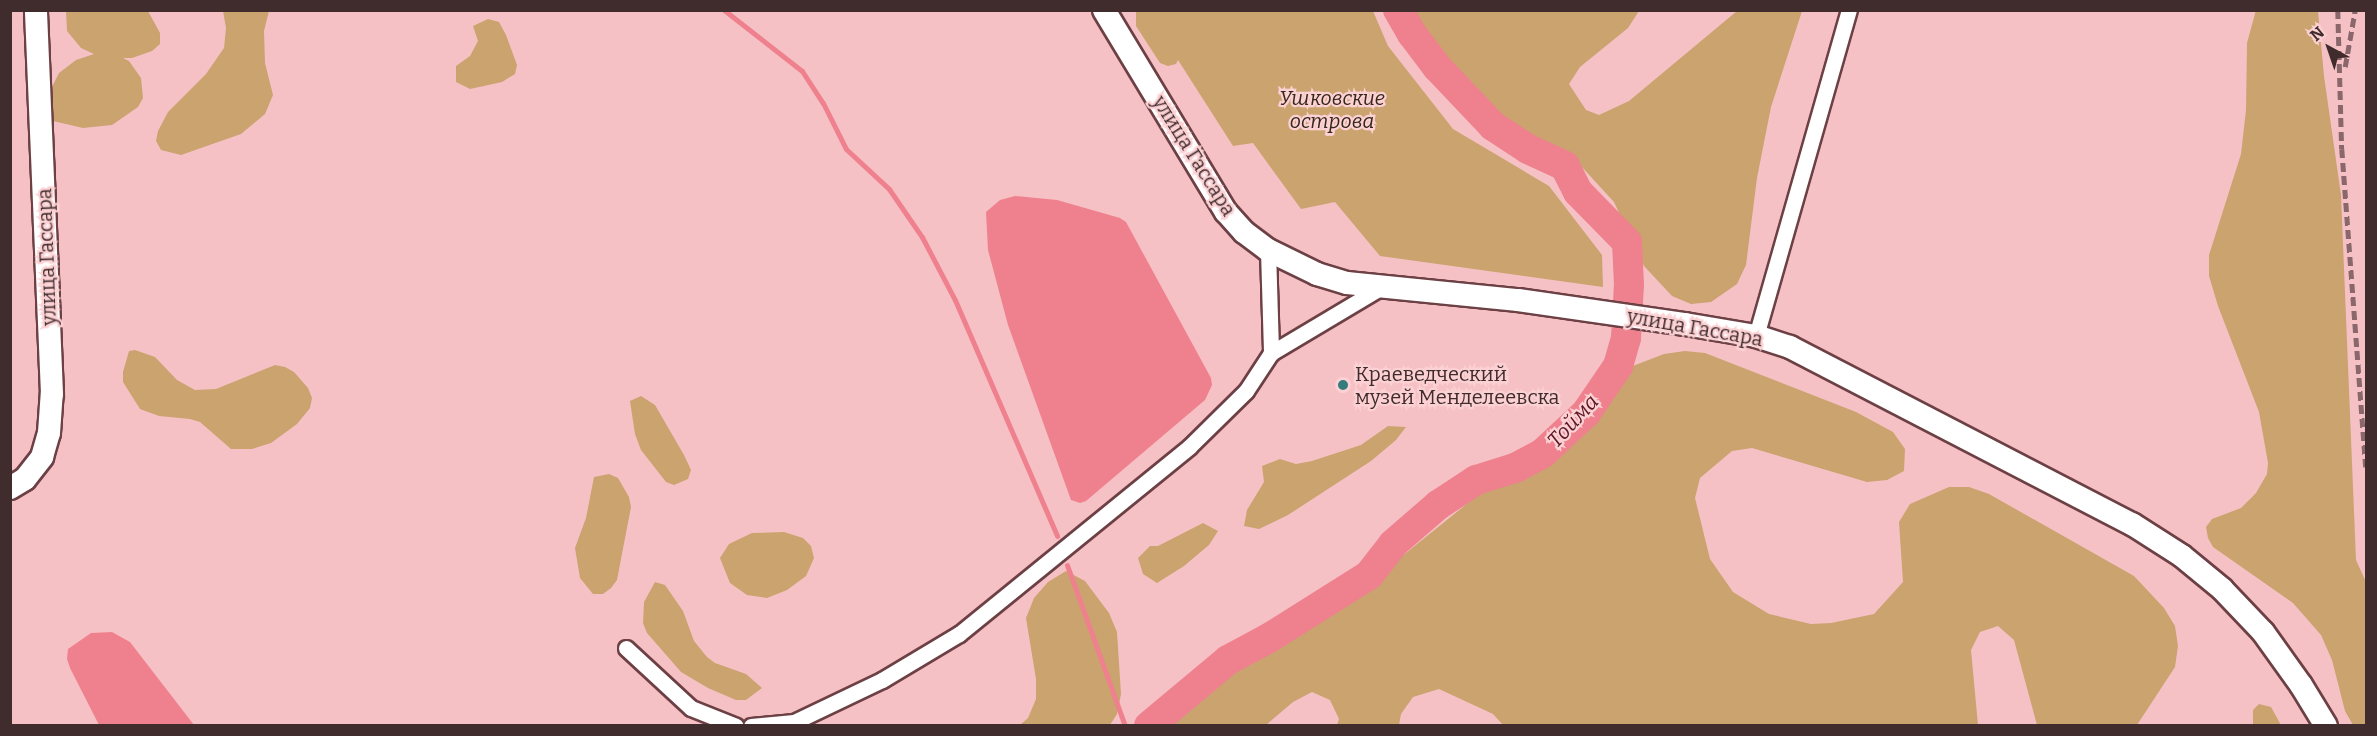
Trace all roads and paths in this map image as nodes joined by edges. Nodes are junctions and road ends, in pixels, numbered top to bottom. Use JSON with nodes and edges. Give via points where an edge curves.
{"nodes":[{"id":1,"x":36,"y":10,"type":"edge"},
{"id":2,"x":1104,"y":10,"type":"edge"},
{"id":3,"x":1849,"y":10,"type":"edge"},
{"id":4,"x":1268,"y":250,"type":"junction"},
{"id":5,"x":1380,"y":288,"type":"junction"},
{"id":6,"x":1756,"y":336,"type":"junction"},
{"id":7,"x":1271,"y":353,"type":"junction"},
{"id":8,"x":10,"y":488,"type":"edge"},
{"id":9,"x":626,"y":648,"type":"dead end"},
{"id":10,"x":736,"y":726,"type":"edge"},
{"id":11,"x":751,"y":726,"type":"edge"},
{"id":12,"x":2326,"y":726,"type":"edge"}],
"edges":[{"from":1,"to":8,"type":"main road","name":"улица Гассара","via":[[52,394],[49,434],[42,458]]},
{"from":2,"to":4,"type":"main road","name":"улица Гассара","via":[[1226,212]]},
{"from":3,"to":6,"type":"street"},
{"from":4,"to":5,"type":"main road","name":"улица Гассара","via":[[1317,274]]},
{"from":4,"to":7,"type":"street"},
{"from":5,"to":6,"type":"main road","name":"улица Гассара","via":[[1554,306]]},
{"from":5,"to":7,"type":"street"},
{"from":6,"to":12,"type":"main road","name":"улица Гассара","via":[[1790,347],[2158,539],[2222,589],[2263,632]]},
{"from":7,"to":11,"type":"street","via":[[1246,391],[1189,447],[959,634],[882,680],[794,722]]},
{"from":9,"to":10,"type":"street","via":[[691,708]]}]}
